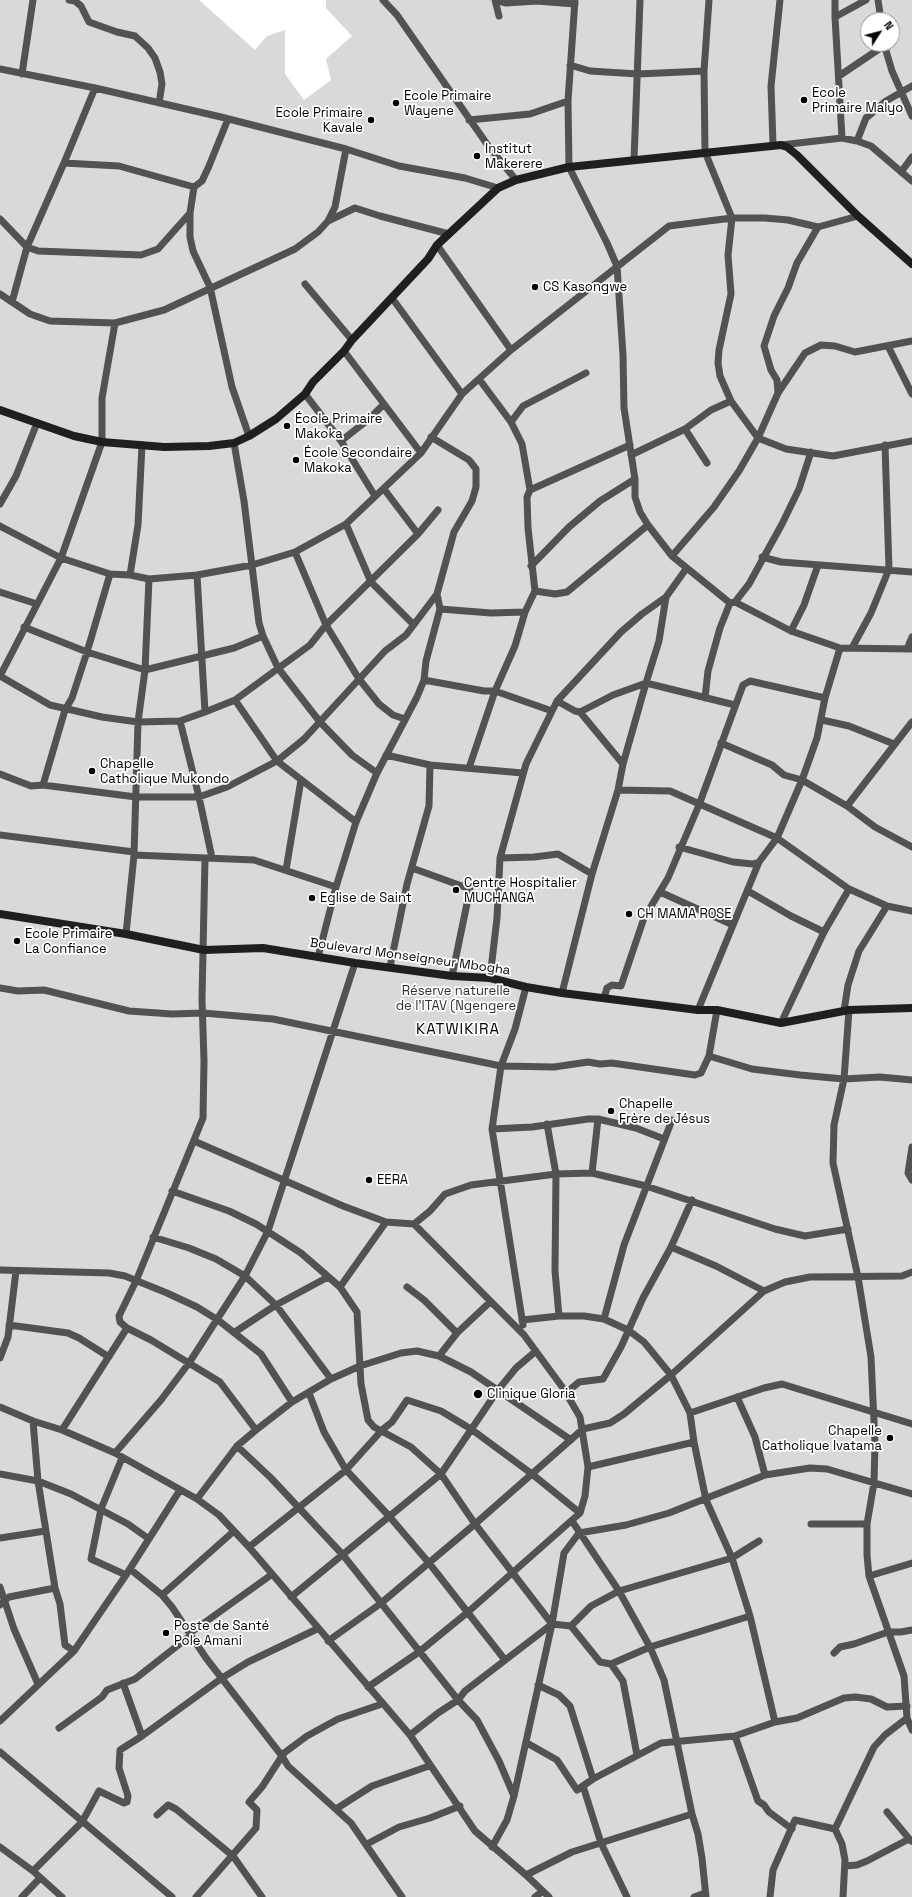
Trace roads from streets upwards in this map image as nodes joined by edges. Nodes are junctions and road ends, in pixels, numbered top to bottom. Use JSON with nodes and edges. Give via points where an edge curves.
{"nodes":[{"id":1,"x":33,"y":0,"type":"edge"},
{"id":2,"x":69,"y":0,"type":"edge"},
{"id":3,"x":495,"y":0,"type":"edge"},
{"id":4,"x":640,"y":0,"type":"edge"},
{"id":5,"x":709,"y":0,"type":"edge"},
{"id":6,"x":780,"y":0,"type":"edge"},
{"id":7,"x":835,"y":0,"type":"edge"},
{"id":8,"x":866,"y":0,"type":"edge"},
{"id":9,"x":878,"y":0,"type":"edge"},
{"id":10,"x":386,"y":1,"type":"edge"},
{"id":11,"x":575,"y":2,"type":"edge"},
{"id":12,"x":880,"y":12,"type":"edge"},
{"id":13,"x":499,"y":16,"type":"dead end"},
{"id":14,"x":834,"y":17,"type":"junction"},
{"id":15,"x":875,"y":52,"type":"edge"},
{"id":16,"x":887,"y":52,"type":"edge"},
{"id":17,"x":570,"y":65,"type":"junction"},
{"id":18,"x":0,"y":69,"type":"edge"},
{"id":19,"x":704,"y":71,"type":"junction"},
{"id":20,"x":22,"y":74,"type":"junction"},
{"id":21,"x":638,"y":74,"type":"junction"},
{"id":22,"x":839,"y":76,"type":"junction"},
{"id":23,"x":912,"y":86,"type":"edge"},
{"id":24,"x":95,"y":88,"type":"junction"},
{"id":25,"x":900,"y":93,"type":"junction"},
{"id":26,"x":568,"y":101,"type":"junction"},
{"id":27,"x":159,"y":103,"type":"junction"},
{"id":28,"x":912,"y":116,"type":"edge"},
{"id":29,"x":228,"y":119,"type":"junction"},
{"id":30,"x":469,"y":120,"type":"junction"},
{"id":31,"x":842,"y":138,"type":"junction"},
{"id":32,"x":857,"y":141,"type":"junction"},
{"id":33,"x":777,"y":145,"type":"junction"},
{"id":34,"x":346,"y":149,"type":"junction"},
{"id":35,"x":705,"y":152,"type":"junction"},
{"id":36,"x":912,"y":157,"type":"edge"},
{"id":37,"x":634,"y":160,"type":"junction"},
{"id":38,"x":64,"y":163,"type":"junction"},
{"id":39,"x":569,"y":167,"type":"junction"},
{"id":40,"x":901,"y":172,"type":"junction"},
{"id":41,"x":516,"y":180,"type":"junction"},
{"id":42,"x":912,"y":181,"type":"edge"},
{"id":43,"x":194,"y":187,"type":"junction"},
{"id":44,"x":498,"y":188,"type":"junction"},
{"id":45,"x":190,"y":213,"type":"junction"},
{"id":46,"x":858,"y":216,"type":"junction"},
{"id":47,"x":732,"y":218,"type":"junction"},
{"id":48,"x":0,"y":219,"type":"edge"},
{"id":49,"x":328,"y":221,"type":"junction"},
{"id":50,"x":818,"y":227,"type":"junction"},
{"id":51,"x":449,"y":234,"type":"junction"},
{"id":52,"x":438,"y":245,"type":"junction"},
{"id":53,"x":27,"y":247,"type":"junction"},
{"id":54,"x":912,"y":264,"type":"edge"},
{"id":55,"x":617,"y":266,"type":"junction"},
{"id":56,"x":305,"y":284,"type":"dead end"},
{"id":57,"x":210,"y":288,"type":"junction"},
{"id":58,"x":0,"y":294,"type":"edge"},
{"id":59,"x":392,"y":298,"type":"junction"},
{"id":60,"x":12,"y":302,"type":"junction"},
{"id":61,"x":115,"y":323,"type":"junction"},
{"id":62,"x":352,"y":340,"type":"junction"},
{"id":63,"x":912,"y":341,"type":"edge"},
{"id":64,"x":888,"y":346,"type":"junction"},
{"id":65,"x":511,"y":350,"type":"junction"},
{"id":66,"x":344,"y":351,"type":"junction"},
{"id":67,"x":586,"y":373,"type":"dead end"},
{"id":68,"x":479,"y":378,"type":"junction"},
{"id":69,"x":778,"y":392,"type":"junction"},
{"id":70,"x":305,"y":394,"type":"junction"},
{"id":71,"x":462,"y":394,"type":"junction"},
{"id":72,"x":912,"y":394,"type":"edge"},
{"id":73,"x":731,"y":401,"type":"junction"},
{"id":74,"x":384,"y":404,"type":"junction"},
{"id":75,"x":0,"y":410,"type":"edge"},
{"id":76,"x":37,"y":422,"type":"junction"},
{"id":77,"x":511,"y":422,"type":"junction"},
{"id":78,"x":685,"y":429,"type":"junction"},
{"id":79,"x":249,"y":436,"type":"junction"},
{"id":80,"x":431,"y":438,"type":"junction"},
{"id":81,"x":758,"y":438,"type":"junction"},
{"id":82,"x":341,"y":441,"type":"junction"},
{"id":83,"x":912,"y":441,"type":"edge"},
{"id":84,"x":102,"y":442,"type":"junction"},
{"id":85,"x":234,"y":443,"type":"junction"},
{"id":86,"x":142,"y":445,"type":"junction"},
{"id":87,"x":630,"y":445,"type":"junction"},
{"id":88,"x":885,"y":445,"type":"junction"},
{"id":89,"x":811,"y":452,"type":"junction"},
{"id":90,"x":421,"y":453,"type":"junction"},
{"id":91,"x":631,"y":455,"type":"junction"},
{"id":92,"x":707,"y":463,"type":"dead end"},
{"id":93,"x":635,"y":479,"type":"junction"},
{"id":94,"x":384,"y":489,"type":"junction"},
{"id":95,"x":530,"y":490,"type":"junction"},
{"id":96,"x":375,"y":496,"type":"junction"},
{"id":97,"x":0,"y":504,"type":"edge"},
{"id":98,"x":438,"y":510,"type":"dead end"},
{"id":99,"x":346,"y":524,"type":"junction"},
{"id":100,"x":648,"y":525,"type":"junction"},
{"id":101,"x":0,"y":526,"type":"edge"},
{"id":102,"x":418,"y":534,"type":"junction"},
{"id":103,"x":295,"y":552,"type":"junction"},
{"id":104,"x":672,"y":556,"type":"junction"},
{"id":105,"x":762,"y":557,"type":"junction"},
{"id":106,"x":61,"y":558,"type":"junction"},
{"id":107,"x":252,"y":565,"type":"junction"},
{"id":108,"x":818,"y":565,"type":"junction"},
{"id":109,"x":531,"y":566,"type":"junction"},
{"id":110,"x":686,"y":569,"type":"junction"},
{"id":111,"x":889,"y":569,"type":"junction"},
{"id":112,"x":912,"y":572,"type":"edge"},
{"id":113,"x":110,"y":574,"type":"junction"},
{"id":114,"x":130,"y":575,"type":"junction"},
{"id":115,"x":197,"y":575,"type":"junction"},
{"id":116,"x":149,"y":579,"type":"junction"},
{"id":117,"x":371,"y":582,"type":"junction"},
{"id":118,"x":535,"y":591,"type":"junction"},
{"id":119,"x":0,"y":592,"type":"edge"},
{"id":120,"x":437,"y":594,"type":"junction"},
{"id":121,"x":666,"y":596,"type":"junction"},
{"id":122,"x":732,"y":602,"type":"junction"},
{"id":123,"x":37,"y":604,"type":"junction"},
{"id":124,"x":440,"y":609,"type":"junction"},
{"id":125,"x":525,"y":612,"type":"junction"},
{"id":126,"x":413,"y":624,"type":"junction"},
{"id":127,"x":326,"y":625,"type":"junction"},
{"id":128,"x":24,"y":627,"type":"junction"},
{"id":129,"x":791,"y":631,"type":"junction"},
{"id":130,"x":263,"y":636,"type":"junction"},
{"id":131,"x":912,"y":637,"type":"edge"},
{"id":132,"x":840,"y":648,"type":"junction"},
{"id":133,"x":852,"y":648,"type":"junction"},
{"id":134,"x":909,"y":649,"type":"edge"},
{"id":135,"x":87,"y":652,"type":"junction"},
{"id":136,"x":202,"y":656,"type":"junction"},
{"id":137,"x":278,"y":668,"type":"junction"},
{"id":138,"x":145,"y":670,"type":"junction"},
{"id":139,"x":0,"y":676,"type":"edge"},
{"id":140,"x":359,"y":679,"type":"junction"},
{"id":141,"x":424,"y":680,"type":"junction"},
{"id":142,"x":646,"y":683,"type":"junction"},
{"id":143,"x":495,"y":691,"type":"junction"},
{"id":144,"x":705,"y":698,"type":"junction"},
{"id":145,"x":825,"y":698,"type":"junction"},
{"id":146,"x":235,"y":700,"type":"junction"},
{"id":147,"x":557,"y":702,"type":"junction"},
{"id":148,"x":735,"y":706,"type":"junction"},
{"id":149,"x":65,"y":710,"type":"junction"},
{"id":150,"x":552,"y":711,"type":"junction"},
{"id":151,"x":205,"y":712,"type":"junction"},
{"id":152,"x":580,"y":712,"type":"junction"},
{"id":153,"x":405,"y":719,"type":"junction"},
{"id":154,"x":822,"y":720,"type":"junction"},
{"id":155,"x":180,"y":721,"type":"junction"},
{"id":156,"x":138,"y":722,"type":"junction"},
{"id":157,"x":320,"y":722,"type":"junction"},
{"id":158,"x":912,"y":722,"type":"edge"},
{"id":159,"x":721,"y":742,"type":"junction"},
{"id":160,"x":894,"y":744,"type":"junction"},
{"id":161,"x":386,"y":754,"type":"junction"},
{"id":162,"x":277,"y":761,"type":"junction"},
{"id":163,"x":623,"y":764,"type":"junction"},
{"id":164,"x":430,"y":765,"type":"junction"},
{"id":165,"x":469,"y":768,"type":"junction"},
{"id":166,"x":377,"y":773,"type":"junction"},
{"id":167,"x":523,"y":773,"type":"junction"},
{"id":168,"x":0,"y":774,"type":"edge"},
{"id":169,"x":301,"y":780,"type":"junction"},
{"id":170,"x":802,"y":780,"type":"junction"},
{"id":171,"x":42,"y":785,"type":"junction"},
{"id":172,"x":618,"y":790,"type":"junction"},
{"id":173,"x":199,"y":796,"type":"junction"},
{"id":174,"x":136,"y":797,"type":"junction"},
{"id":175,"x":699,"y":805,"type":"junction"},
{"id":176,"x":847,"y":806,"type":"junction"},
{"id":177,"x":356,"y":822,"type":"junction"},
{"id":178,"x":0,"y":835,"type":"edge"},
{"id":179,"x":777,"y":838,"type":"junction"},
{"id":180,"x":680,"y":847,"type":"junction"},
{"id":181,"x":912,"y":847,"type":"edge"},
{"id":182,"x":134,"y":854,"type":"junction"},
{"id":183,"x":209,"y":858,"type":"junction"},
{"id":184,"x":500,"y":858,"type":"junction"},
{"id":185,"x":760,"y":862,"type":"junction"},
{"id":186,"x":412,"y":868,"type":"junction"},
{"id":187,"x":286,"y":870,"type":"junction"},
{"id":188,"x":592,"y":874,"type":"junction"},
{"id":189,"x":336,"y":887,"type":"junction"},
{"id":190,"x":849,"y":889,"type":"junction"},
{"id":191,"x":748,"y":891,"type":"junction"},
{"id":192,"x":660,"y":892,"type":"junction"},
{"id":193,"x":887,"y":906,"type":"junction"},
{"id":194,"x":912,"y":911,"type":"edge"},
{"id":195,"x":0,"y":914,"type":"edge"},
{"id":196,"x":733,"y":925,"type":"junction"},
{"id":197,"x":824,"y":932,"type":"junction"},
{"id":198,"x":126,"y":934,"type":"junction"},
{"id":199,"x":204,"y":950,"type":"junction"},
{"id":200,"x":318,"y":957,"type":"junction"},
{"id":201,"x":354,"y":963,"type":"junction"},
{"id":202,"x":390,"y":967,"type":"junction"},
{"id":203,"x":452,"y":976,"type":"junction"},
{"id":204,"x":490,"y":978,"type":"junction"},
{"id":205,"x":526,"y":987,"type":"junction"},
{"id":206,"x":0,"y":988,"type":"edge"},
{"id":207,"x":562,"y":993,"type":"junction"},
{"id":208,"x":604,"y":998,"type":"junction"},
{"id":209,"x":912,"y":1008,"type":"edge"},
{"id":210,"x":698,"y":1010,"type":"junction"},
{"id":211,"x":717,"y":1010,"type":"junction"},
{"id":212,"x":847,"y":1010,"type":"junction"},
{"id":213,"x":203,"y":1013,"type":"junction"},
{"id":214,"x":781,"y":1023,"type":"junction"},
{"id":215,"x":331,"y":1032,"type":"junction"},
{"id":216,"x":709,"y":1056,"type":"junction"},
{"id":217,"x":501,"y":1066,"type":"junction"},
{"id":218,"x":844,"y":1079,"type":"junction"},
{"id":219,"x":912,"y":1080,"type":"edge"},
{"id":220,"x":598,"y":1119,"type":"junction"},
{"id":221,"x":672,"y":1120,"type":"dead end"},
{"id":222,"x":546,"y":1124,"type":"junction"},
{"id":223,"x":492,"y":1129,"type":"junction"},
{"id":224,"x":664,"y":1139,"type":"junction"},
{"id":225,"x":194,"y":1141,"type":"junction"},
{"id":226,"x":912,"y":1147,"type":"edge"},
{"id":227,"x":592,"y":1173,"type":"junction"},
{"id":228,"x":556,"y":1174,"type":"junction"},
{"id":229,"x":285,"y":1180,"type":"junction"},
{"id":230,"x":912,"y":1180,"type":"edge"},
{"id":231,"x":501,"y":1182,"type":"junction"},
{"id":232,"x":646,"y":1186,"type":"junction"},
{"id":233,"x":172,"y":1191,"type":"junction"},
{"id":234,"x":692,"y":1200,"type":"junction"},
{"id":235,"x":386,"y":1222,"type":"junction"},
{"id":236,"x":414,"y":1224,"type":"junction"},
{"id":237,"x":848,"y":1229,"type":"junction"},
{"id":238,"x":268,"y":1232,"type":"junction"},
{"id":239,"x":152,"y":1237,"type":"junction"},
{"id":240,"x":671,"y":1247,"type":"junction"},
{"id":241,"x":0,"y":1270,"type":"edge"},
{"id":242,"x":16,"y":1271,"type":"junction"},
{"id":243,"x":912,"y":1272,"type":"edge"},
{"id":244,"x":245,"y":1276,"type":"junction"},
{"id":245,"x":328,"y":1277,"type":"junction"},
{"id":246,"x":858,"y":1277,"type":"junction"},
{"id":247,"x":136,"y":1281,"type":"junction"},
{"id":248,"x":340,"y":1287,"type":"junction"},
{"id":249,"x":407,"y":1287,"type":"dead end"},
{"id":250,"x":764,"y":1291,"type":"junction"},
{"id":251,"x":490,"y":1302,"type":"junction"},
{"id":252,"x":276,"y":1305,"type":"junction"},
{"id":253,"x":559,"y":1316,"type":"junction"},
{"id":254,"x":604,"y":1319,"type":"junction"},
{"id":255,"x":218,"y":1320,"type":"junction"},
{"id":256,"x":522,"y":1320,"type":"junction"},
{"id":257,"x":9,"y":1326,"type":"junction"},
{"id":258,"x":127,"y":1328,"type":"junction"},
{"id":259,"x":628,"y":1330,"type":"junction"},
{"id":260,"x":235,"y":1332,"type":"junction"},
{"id":261,"x":457,"y":1333,"type":"junction"},
{"id":262,"x":524,"y":1335,"type":"junction"},
{"id":263,"x":536,"y":1351,"type":"junction"},
{"id":264,"x":439,"y":1356,"type":"junction"},
{"id":265,"x":109,"y":1357,"type":"junction"},
{"id":266,"x":0,"y":1358,"type":"edge"},
{"id":267,"x":189,"y":1363,"type":"junction"},
{"id":268,"x":360,"y":1366,"type":"junction"},
{"id":269,"x":671,"y":1375,"type":"junction"},
{"id":270,"x":331,"y":1379,"type":"junction"},
{"id":271,"x":498,"y":1390,"type":"junction"},
{"id":272,"x":309,"y":1393,"type":"junction"},
{"id":273,"x":566,"y":1393,"type":"junction"},
{"id":274,"x":737,"y":1397,"type":"junction"},
{"id":275,"x":292,"y":1402,"type":"junction"},
{"id":276,"x":0,"y":1407,"type":"edge"},
{"id":277,"x":690,"y":1413,"type":"junction"},
{"id":278,"x":874,"y":1413,"type":"junction"},
{"id":279,"x":33,"y":1421,"type":"junction"},
{"id":280,"x":912,"y":1424,"type":"edge"},
{"id":281,"x":471,"y":1429,"type":"junction"},
{"id":282,"x":583,"y":1429,"type":"junction"},
{"id":283,"x":62,"y":1430,"type":"junction"},
{"id":284,"x":256,"y":1430,"type":"junction"},
{"id":285,"x":382,"y":1430,"type":"junction"},
{"id":286,"x":571,"y":1440,"type":"junction"},
{"id":287,"x":694,"y":1442,"type":"junction"},
{"id":288,"x":237,"y":1446,"type":"junction"},
{"id":289,"x":115,"y":1454,"type":"junction"},
{"id":290,"x":122,"y":1458,"type":"junction"},
{"id":291,"x":588,"y":1467,"type":"junction"},
{"id":292,"x":346,"y":1470,"type":"junction"},
{"id":293,"x":0,"y":1474,"type":"edge"},
{"id":294,"x":441,"y":1474,"type":"junction"},
{"id":295,"x":532,"y":1474,"type":"junction"},
{"id":296,"x":765,"y":1476,"type":"junction"},
{"id":297,"x":38,"y":1481,"type":"junction"},
{"id":298,"x":874,"y":1483,"type":"junction"},
{"id":299,"x":180,"y":1490,"type":"junction"},
{"id":300,"x":912,"y":1494,"type":"edge"},
{"id":301,"x":197,"y":1499,"type":"junction"},
{"id":302,"x":706,"y":1500,"type":"junction"},
{"id":303,"x":300,"y":1508,"type":"junction"},
{"id":304,"x":101,"y":1509,"type":"junction"},
{"id":305,"x":580,"y":1513,"type":"junction"},
{"id":306,"x":389,"y":1516,"type":"junction"},
{"id":307,"x":572,"y":1521,"type":"junction"},
{"id":308,"x":475,"y":1524,"type":"junction"},
{"id":309,"x":811,"y":1524,"type":"dead end"},
{"id":310,"x":867,"y":1524,"type":"junction"},
{"id":311,"x":46,"y":1531,"type":"junction"},
{"id":312,"x":234,"y":1531,"type":"junction"},
{"id":313,"x":579,"y":1533,"type":"junction"},
{"id":314,"x":0,"y":1538,"type":"edge"},
{"id":315,"x":149,"y":1539,"type":"junction"},
{"id":316,"x":759,"y":1541,"type":"dead end"},
{"id":317,"x":248,"y":1548,"type":"junction"},
{"id":318,"x":343,"y":1555,"type":"junction"},
{"id":319,"x":732,"y":1558,"type":"junction"},
{"id":320,"x":429,"y":1563,"type":"junction"},
{"id":321,"x":912,"y":1563,"type":"edge"},
{"id":322,"x":128,"y":1572,"type":"junction"},
{"id":323,"x":513,"y":1573,"type":"junction"},
{"id":324,"x":271,"y":1575,"type":"junction"},
{"id":325,"x":869,"y":1576,"type":"junction"},
{"id":326,"x":0,"y":1587,"type":"edge"},
{"id":327,"x":55,"y":1588,"type":"junction"},
{"id":328,"x":619,"y":1591,"type":"junction"},
{"id":329,"x":162,"y":1595,"type":"junction"},
{"id":330,"x":291,"y":1597,"type":"junction"},
{"id":331,"x":3,"y":1603,"type":"edge"},
{"id":332,"x":380,"y":1604,"type":"junction"},
{"id":333,"x":468,"y":1612,"type":"junction"},
{"id":334,"x":750,"y":1616,"type":"junction"},
{"id":335,"x":552,"y":1624,"type":"junction"},
{"id":336,"x":571,"y":1626,"type":"junction"},
{"id":337,"x":317,"y":1629,"type":"junction"},
{"id":338,"x":912,"y":1630,"type":"edge"},
{"id":339,"x":888,"y":1632,"type":"junction"},
{"id":340,"x":190,"y":1634,"type":"junction"},
{"id":341,"x":328,"y":1641,"type":"junction"},
{"id":342,"x":650,"y":1647,"type":"junction"},
{"id":343,"x":74,"y":1651,"type":"junction"},
{"id":344,"x":419,"y":1652,"type":"junction"},
{"id":345,"x":834,"y":1653,"type":"dead end"},
{"id":346,"x":505,"y":1660,"type":"junction"},
{"id":347,"x":611,"y":1664,"type":"junction"},
{"id":348,"x":222,"y":1678,"type":"junction"},
{"id":349,"x":123,"y":1683,"type":"junction"},
{"id":350,"x":38,"y":1684,"type":"junction"},
{"id":351,"x":538,"y":1685,"type":"junction"},
{"id":352,"x":368,"y":1687,"type":"junction"},
{"id":353,"x":909,"y":1694,"type":"edge"},
{"id":354,"x":458,"y":1700,"type":"junction"},
{"id":355,"x":382,"y":1704,"type":"junction"},
{"id":356,"x":907,"y":1706,"type":"junction"},
{"id":357,"x":907,"y":1718,"type":"junction"},
{"id":358,"x":0,"y":1721,"type":"edge"},
{"id":359,"x":775,"y":1722,"type":"junction"},
{"id":360,"x":59,"y":1728,"type":"dead end"},
{"id":361,"x":912,"y":1730,"type":"edge"},
{"id":362,"x":410,"y":1735,"type":"junction"},
{"id":363,"x":142,"y":1736,"type":"junction"},
{"id":364,"x":735,"y":1736,"type":"junction"},
{"id":365,"x":678,"y":1740,"type":"junction"},
{"id":366,"x":527,"y":1743,"type":"junction"},
{"id":367,"x":0,"y":1752,"type":"edge"},
{"id":368,"x":637,"y":1755,"type":"junction"},
{"id":369,"x":282,"y":1756,"type":"junction"},
{"id":370,"x":429,"y":1766,"type":"junction"},
{"id":371,"x":593,"y":1779,"type":"junction"},
{"id":372,"x":583,"y":1786,"type":"junction"},
{"id":373,"x":514,"y":1796,"type":"junction"},
{"id":374,"x":460,"y":1806,"type":"junction"},
{"id":375,"x":336,"y":1809,"type":"junction"},
{"id":376,"x":887,"y":1812,"type":"dead end"},
{"id":377,"x":692,"y":1814,"type":"junction"},
{"id":378,"x":157,"y":1815,"type":"dead end"},
{"id":379,"x":82,"y":1822,"type":"junction"},
{"id":380,"x":792,"y":1829,"type":"junction"},
{"id":381,"x":835,"y":1829,"type":"junction"},
{"id":382,"x":911,"y":1841,"type":"edge"},
{"id":383,"x":601,"y":1843,"type":"junction"},
{"id":384,"x":367,"y":1844,"type":"junction"},
{"id":385,"x":0,"y":1847,"type":"edge"},
{"id":386,"x":492,"y":1847,"type":"junction"},
{"id":387,"x":233,"y":1856,"type":"junction"},
{"id":388,"x":845,"y":1866,"type":"junction"},
{"id":389,"x":33,"y":1871,"type":"junction"},
{"id":390,"x":526,"y":1875,"type":"junction"},
{"id":391,"x":40,"y":1878,"type":"junction"},
{"id":392,"x":543,"y":1891,"type":"junction"},
{"id":393,"x":705,"y":1895,"type":"edge"},
{"id":394,"x":22,"y":1897,"type":"edge"},
{"id":395,"x":62,"y":1897,"type":"edge"},
{"id":396,"x":172,"y":1897,"type":"edge"},
{"id":397,"x":196,"y":1897,"type":"edge"},
{"id":398,"x":262,"y":1897,"type":"edge"},
{"id":399,"x":402,"y":1897,"type":"edge"},
{"id":400,"x":535,"y":1897,"type":"edge"},
{"id":401,"x":549,"y":1897,"type":"edge"},
{"id":402,"x":627,"y":1897,"type":"edge"},
{"id":403,"x":694,"y":1897,"type":"edge"},
{"id":404,"x":770,"y":1897,"type":"edge"},
{"id":405,"x":843,"y":1897,"type":"edge"}],
"edges":[{"from":1,"to":20,"type":"street"},
{"from":2,"to":27,"type":"street","via":[[81,6],[88,22],[134,36],[148,48],[160,72],[162,84]]},
{"from":3,"to":11,"type":"street","via":[[506,3]]},
{"from":3,"to":13,"type":"street"},
{"from":4,"to":21,"type":"street"},
{"from":5,"to":19,"type":"street"},
{"from":6,"to":33,"type":"street","via":[[771,86]]},
{"from":7,"to":14,"type":"street"},
{"from":8,"to":14,"type":"street"},
{"from":9,"to":12,"type":"street"},
{"from":10,"to":30,"type":"street"},
{"from":11,"to":17,"type":"street"},
{"from":14,"to":22,"type":"street"},
{"from":15,"to":22,"type":"street"},
{"from":16,"to":25,"type":"street"},
{"from":17,"to":21,"type":"street","via":[[590,71]]},
{"from":17,"to":26,"type":"street"},
{"from":18,"to":20,"type":"street"},
{"from":19,"to":21,"type":"street"},
{"from":19,"to":35,"type":"street"},
{"from":20,"to":24,"type":"street"},
{"from":21,"to":37,"type":"street"},
{"from":22,"to":31,"type":"street"},
{"from":23,"to":25,"type":"street"},
{"from":24,"to":27,"type":"street"},
{"from":24,"to":38,"type":"street"},
{"from":25,"to":28,"type":"street"},
{"from":25,"to":32,"type":"street","via":[[866,118]]},
{"from":26,"to":30,"type":"street","via":[[530,114]]},
{"from":26,"to":39,"type":"street"},
{"from":27,"to":29,"type":"street"},
{"from":29,"to":34,"type":"street"},
{"from":29,"to":43,"type":"street","via":[[210,166],[202,181]]},
{"from":30,"to":41,"type":"street"},
{"from":31,"to":32,"type":"street"},
{"from":31,"to":33,"type":"street"},
{"from":32,"to":40,"type":"street","via":[[871,146]]},
{"from":33,"to":35,"type":"street"},
{"from":33,"to":46,"type":"street","via":[[787,147],[797,155]]},
{"from":34,"to":44,"type":"street","via":[[399,166],[465,178]]},
{"from":34,"to":49,"type":"street","via":[[335,207]]},
{"from":35,"to":37,"type":"street"},
{"from":35,"to":47,"type":"street"},
{"from":36,"to":40,"type":"street"},
{"from":37,"to":39,"type":"street"},
{"from":38,"to":43,"type":"street","via":[[119,166]]},
{"from":38,"to":53,"type":"street"},
{"from":39,"to":41,"type":"street"},
{"from":39,"to":55,"type":"street"},
{"from":40,"to":42,"type":"street"},
{"from":41,"to":44,"type":"street"},
{"from":43,"to":45,"type":"street"},
{"from":44,"to":51,"type":"street"},
{"from":45,"to":53,"type":"street","via":[[158,249],[141,255],[38,251]]},
{"from":45,"to":57,"type":"street","via":[[193,251]]},
{"from":46,"to":50,"type":"street"},
{"from":46,"to":54,"type":"street"},
{"from":47,"to":50,"type":"street","via":[[788,220]]},
{"from":47,"to":55,"type":"street","via":[[669,226]]},
{"from":47,"to":73,"type":"street","via":[[728,255],[731,294],[718,363],[720,376]]},
{"from":48,"to":53,"type":"street"},
{"from":49,"to":51,"type":"street","via":[[355,208]]},
{"from":49,"to":57,"type":"street","via":[[318,232],[295,248]]},
{"from":50,"to":69,"type":"street","via":[[797,263],[764,346],[771,370],[777,380]]},
{"from":51,"to":52,"type":"street"},
{"from":52,"to":59,"type":"street"},
{"from":52,"to":65,"type":"street"},
{"from":53,"to":60,"type":"street"},
{"from":55,"to":65,"type":"street"},
{"from":55,"to":87,"type":"street","via":[[624,408]]},
{"from":56,"to":62,"type":"street"},
{"from":57,"to":61,"type":"street","via":[[164,310]]},
{"from":57,"to":79,"type":"street","via":[[232,387]]},
{"from":58,"to":60,"type":"street"},
{"from":59,"to":62,"type":"street"},
{"from":59,"to":71,"type":"street"},
{"from":60,"to":61,"type":"street","via":[[30,314],[50,321]]},
{"from":61,"to":84,"type":"street","via":[[102,398]]},
{"from":62,"to":66,"type":"street"},
{"from":63,"to":64,"type":"street"},
{"from":64,"to":69,"type":"street","via":[[855,352],[821,345],[805,353]]},
{"from":64,"to":72,"type":"street"},
{"from":65,"to":68,"type":"street"},
{"from":66,"to":70,"type":"street","via":[[313,382]]},
{"from":66,"to":74,"type":"street"},
{"from":67,"to":77,"type":"street","via":[[523,406]]},
{"from":68,"to":71,"type":"street"},
{"from":68,"to":77,"type":"street"},
{"from":69,"to":81,"type":"street"},
{"from":70,"to":79,"type":"street","via":[[276,420]]},
{"from":70,"to":82,"type":"street"},
{"from":71,"to":80,"type":"street"},
{"from":73,"to":78,"type":"street","via":[[711,410]]},
{"from":73,"to":81,"type":"street"},
{"from":74,"to":82,"type":"street"},
{"from":74,"to":90,"type":"street"},
{"from":75,"to":76,"type":"street"},
{"from":76,"to":84,"type":"street","via":[[74,436]]},
{"from":76,"to":97,"type":"street","via":[[16,476]]},
{"from":77,"to":95,"type":"street","via":[[522,444]]},
{"from":78,"to":91,"type":"street"},
{"from":78,"to":92,"type":"street"},
{"from":79,"to":85,"type":"street"},
{"from":80,"to":90,"type":"street"},
{"from":80,"to":120,"type":"street","via":[[469,460],[477,474],[472,501],[454,532]]},
{"from":81,"to":89,"type":"street","via":[[786,448]]},
{"from":81,"to":104,"type":"street","via":[[714,507]]},
{"from":82,"to":96,"type":"street"},
{"from":83,"to":88,"type":"street"},
{"from":84,"to":86,"type":"street"},
{"from":84,"to":106,"type":"street"},
{"from":85,"to":86,"type":"street","via":[[164,447]]},
{"from":85,"to":107,"type":"street"},
{"from":86,"to":114,"type":"street","via":[[138,525]]},
{"from":87,"to":91,"type":"street"},
{"from":87,"to":95,"type":"street"},
{"from":88,"to":89,"type":"street","via":[[833,456]]},
{"from":88,"to":111,"type":"street"},
{"from":89,"to":105,"type":"street","via":[[799,489]]},
{"from":90,"to":94,"type":"street"},
{"from":91,"to":93,"type":"street"},
{"from":93,"to":100,"type":"street","via":[[640,512]]},
{"from":93,"to":109,"type":"street","via":[[600,501],[569,527]]},
{"from":94,"to":96,"type":"street"},
{"from":94,"to":102,"type":"street"},
{"from":95,"to":109,"type":"street","via":[[527,497]]},
{"from":96,"to":99,"type":"street"},
{"from":98,"to":102,"type":"street"},
{"from":99,"to":103,"type":"street"},
{"from":99,"to":117,"type":"street"},
{"from":100,"to":104,"type":"street"},
{"from":100,"to":118,"type":"street","via":[[568,592],[555,594]]},
{"from":101,"to":106,"type":"street"},
{"from":102,"to":117,"type":"street"},
{"from":103,"to":107,"type":"street"},
{"from":103,"to":127,"type":"street"},
{"from":104,"to":110,"type":"street"},
{"from":105,"to":108,"type":"street","via":[[781,562]]},
{"from":105,"to":122,"type":"street","via":[[749,584]]},
{"from":106,"to":113,"type":"street"},
{"from":106,"to":123,"type":"street"},
{"from":107,"to":115,"type":"street"},
{"from":107,"to":130,"type":"street"},
{"from":108,"to":111,"type":"street"},
{"from":108,"to":129,"type":"street","via":[[804,605]]},
{"from":109,"to":118,"type":"street"},
{"from":110,"to":121,"type":"street"},
{"from":110,"to":122,"type":"street"},
{"from":111,"to":112,"type":"street"},
{"from":111,"to":133,"type":"street","via":[[871,613]]},
{"from":113,"to":114,"type":"street"},
{"from":113,"to":135,"type":"street"},
{"from":114,"to":116,"type":"street"},
{"from":115,"to":116,"type":"street"},
{"from":115,"to":136,"type":"street"},
{"from":116,"to":138,"type":"street"},
{"from":117,"to":126,"type":"street"},
{"from":117,"to":127,"type":"street"},
{"from":118,"to":125,"type":"street"},
{"from":119,"to":123,"type":"street"},
{"from":120,"to":124,"type":"street"},
{"from":120,"to":126,"type":"street"},
{"from":121,"to":142,"type":"street","via":[[659,641]]},
{"from":121,"to":147,"type":"street","via":[[621,632]]},
{"from":122,"to":129,"type":"street"},
{"from":122,"to":144,"type":"street","via":[[720,628],[708,671]]},
{"from":123,"to":128,"type":"street"},
{"from":124,"to":125,"type":"street","via":[[491,613]]},
{"from":124,"to":141,"type":"street","via":[[426,661]]},
{"from":125,"to":143,"type":"street","via":[[515,646]]},
{"from":126,"to":140,"type":"street","via":[[406,635]]},
{"from":127,"to":137,"type":"street","via":[[310,645]]},
{"from":127,"to":140,"type":"street"},
{"from":128,"to":135,"type":"street"},
{"from":128,"to":139,"type":"street"},
{"from":129,"to":132,"type":"street"},
{"from":130,"to":136,"type":"street","via":[[234,648]]},
{"from":130,"to":137,"type":"street"},
{"from":131,"to":134,"type":"street"},
{"from":132,"to":133,"type":"street"},
{"from":132,"to":145,"type":"street"},
{"from":133,"to":134,"type":"street"},
{"from":135,"to":138,"type":"street"},
{"from":135,"to":149,"type":"street","via":[[72,698]]},
{"from":136,"to":138,"type":"street"},
{"from":136,"to":151,"type":"street"},
{"from":137,"to":146,"type":"street"},
{"from":137,"to":157,"type":"street"},
{"from":138,"to":156,"type":"street"},
{"from":139,"to":149,"type":"street","via":[[50,705]]},
{"from":140,"to":153,"type":"street","via":[[380,704],[393,715]]},
{"from":140,"to":157,"type":"street"},
{"from":141,"to":143,"type":"street"},
{"from":141,"to":153,"type":"street"},
{"from":142,"to":144,"type":"street"},
{"from":142,"to":152,"type":"street","via":[[613,695]]},
{"from":142,"to":163,"type":"street"},
{"from":143,"to":150,"type":"street"},
{"from":143,"to":165,"type":"street"},
{"from":144,"to":148,"type":"street"},
{"from":145,"to":148,"type":"street","via":[[750,682],[743,685]]},
{"from":145,"to":154,"type":"street"},
{"from":146,"to":151,"type":"street"},
{"from":146,"to":162,"type":"street"},
{"from":147,"to":150,"type":"street"},
{"from":147,"to":152,"type":"street"},
{"from":148,"to":159,"type":"street"},
{"from":149,"to":156,"type":"street"},
{"from":149,"to":171,"type":"street"},
{"from":150,"to":167,"type":"street"},
{"from":151,"to":155,"type":"street"},
{"from":152,"to":163,"type":"street"},
{"from":153,"to":161,"type":"street"},
{"from":154,"to":160,"type":"street","via":[[849,726]]},
{"from":154,"to":170,"type":"street"},
{"from":155,"to":156,"type":"street"},
{"from":155,"to":173,"type":"street"},
{"from":156,"to":174,"type":"street"},
{"from":157,"to":162,"type":"street"},
{"from":157,"to":166,"type":"street","via":[[352,755]]},
{"from":158,"to":160,"type":"street"},
{"from":159,"to":170,"type":"street","via":[[772,765],[784,775]]},
{"from":159,"to":175,"type":"street"},
{"from":160,"to":176,"type":"street"},
{"from":161,"to":164,"type":"street"},
{"from":161,"to":166,"type":"street"},
{"from":162,"to":169,"type":"street"},
{"from":162,"to":173,"type":"street","via":[[227,787]]},
{"from":163,"to":172,"type":"street"},
{"from":164,"to":165,"type":"street"},
{"from":164,"to":186,"type":"street","via":[[429,806]]},
{"from":165,"to":167,"type":"street"},
{"from":166,"to":177,"type":"street"},
{"from":167,"to":184,"type":"street"},
{"from":168,"to":171,"type":"street","via":[[31,786]]},
{"from":169,"to":177,"type":"street"},
{"from":169,"to":187,"type":"street"},
{"from":170,"to":176,"type":"street"},
{"from":170,"to":179,"type":"street"},
{"from":171,"to":174,"type":"street"},
{"from":172,"to":175,"type":"street","via":[[670,791]]},
{"from":172,"to":188,"type":"street"},
{"from":173,"to":174,"type":"street"},
{"from":173,"to":183,"type":"street"},
{"from":174,"to":182,"type":"street"},
{"from":175,"to":179,"type":"street"},
{"from":175,"to":180,"type":"street"},
{"from":176,"to":181,"type":"street","via":[[875,827]]},
{"from":177,"to":189,"type":"street"},
{"from":178,"to":182,"type":"street"},
{"from":179,"to":185,"type":"street"},
{"from":179,"to":190,"type":"street"},
{"from":180,"to":185,"type":"street","via":[[733,862]]},
{"from":180,"to":192,"type":"street"},
{"from":182,"to":183,"type":"street"},
{"from":182,"to":198,"type":"street"},
{"from":183,"to":187,"type":"street","via":[[254,860]]},
{"from":183,"to":199,"type":"street"},
{"from":184,"to":188,"type":"street","via":[[558,854]]},
{"from":184,"to":204,"type":"street"},
{"from":185,"to":191,"type":"street"},
{"from":186,"to":202,"type":"street"},
{"from":186,"to":203,"type":"street","via":[[470,889]]},
{"from":187,"to":189,"type":"street"},
{"from":188,"to":207,"type":"street"},
{"from":189,"to":200,"type":"street"},
{"from":190,"to":193,"type":"street"},
{"from":190,"to":197,"type":"street"},
{"from":191,"to":196,"type":"street"},
{"from":191,"to":197,"type":"street"},
{"from":192,"to":196,"type":"street"},
{"from":192,"to":208,"type":"street","via":[[644,918],[621,986],[612,985],[607,988]]},
{"from":193,"to":194,"type":"street"},
{"from":193,"to":212,"type":"street","via":[[859,951],[848,985]]},
{"from":195,"to":198,"type":"street","name":"Boulevard Monseigneur Mbogha"},
{"from":196,"to":210,"type":"street"},
{"from":197,"to":214,"type":"street"},
{"from":198,"to":199,"type":"street","name":"Boulevard Monseigneur Mbogha"},
{"from":199,"to":200,"type":"street","name":"Boulevard Monseigneur Mbogha","via":[[263,948]]},
{"from":199,"to":213,"type":"street"},
{"from":200,"to":201,"type":"street","name":"Boulevard Monseigneur Mbogha"},
{"from":201,"to":202,"type":"street","name":"Boulevard Monseigneur Mbogha"},
{"from":201,"to":215,"type":"street"},
{"from":202,"to":203,"type":"street","name":"Boulevard Monseigneur Mbogha"},
{"from":203,"to":204,"type":"street","name":"Boulevard Monseigneur Mbogha"},
{"from":204,"to":205,"type":"street","name":"Boulevard Monseigneur Mbogha"},
{"from":205,"to":207,"type":"street","name":"Boulevard Monseigneur Mbogha"},
{"from":205,"to":217,"type":"street","via":[[515,1029]]},
{"from":206,"to":213,"type":"street","via":[[18,991],[44,990],[129,1011]]},
{"from":207,"to":208,"type":"street","name":"Boulevard Monseigneur Mbogha"},
{"from":208,"to":210,"type":"street","name":"Boulevard Monseigneur Mbogha"},
{"from":209,"to":212,"type":"street","name":"Boulevard Monseigneur Mbogha"},
{"from":210,"to":211,"type":"street","name":"Boulevard Monseigneur Mbogha"},
{"from":211,"to":214,"type":"street","name":"Boulevard Monseigneur Mbogha"},
{"from":211,"to":216,"type":"street"},
{"from":212,"to":214,"type":"street","name":"Boulevard Monseigneur Mbogha"},
{"from":212,"to":218,"type":"street"},
{"from":213,"to":215,"type":"street","via":[[273,1018]]},
{"from":213,"to":225,"type":"street","via":[[204,1108]]},
{"from":215,"to":217,"type":"street"},
{"from":215,"to":229,"type":"street"},
{"from":216,"to":217,"type":"street","via":[[700,1073],[695,1075],[612,1062],[588,1062],[554,1067]]},
{"from":216,"to":218,"type":"street","via":[[752,1069]]},
{"from":217,"to":223,"type":"street"},
{"from":218,"to":219,"type":"street","via":[[880,1077]]},
{"from":218,"to":237,"type":"street","via":[[834,1125],[833,1163]]},
{"from":220,"to":222,"type":"street"},
{"from":220,"to":224,"type":"street","via":[[636,1128]]},
{"from":220,"to":227,"type":"street"},
{"from":221,"to":224,"type":"street"},
{"from":222,"to":223,"type":"street"},
{"from":222,"to":228,"type":"street"},
{"from":223,"to":231,"type":"street"},
{"from":224,"to":232,"type":"street"},
{"from":225,"to":229,"type":"street"},
{"from":225,"to":233,"type":"street"},
{"from":226,"to":230,"type":"street","via":[[908,1173]]},
{"from":227,"to":228,"type":"street"},
{"from":227,"to":232,"type":"street"},
{"from":228,"to":231,"type":"street"},
{"from":228,"to":253,"type":"street","via":[[555,1271]]},
{"from":229,"to":235,"type":"street"},
{"from":229,"to":238,"type":"street"},
{"from":231,"to":236,"type":"street","via":[[471,1185],[445,1194]]},
{"from":231,"to":256,"type":"street"},
{"from":232,"to":234,"type":"street"},
{"from":232,"to":254,"type":"street","via":[[624,1245]]},
{"from":233,"to":238,"type":"street","via":[[229,1211]]},
{"from":233,"to":239,"type":"street"},
{"from":234,"to":237,"type":"street","via":[[775,1229],[805,1236]]},
{"from":234,"to":240,"type":"street"},
{"from":235,"to":236,"type":"street"},
{"from":235,"to":248,"type":"street"},
{"from":236,"to":251,"type":"street"},
{"from":237,"to":246,"type":"street"},
{"from":238,"to":244,"type":"street"},
{"from":238,"to":245,"type":"street","via":[[301,1253]]},
{"from":239,"to":244,"type":"street","via":[[216,1259]]},
{"from":239,"to":247,"type":"street"},
{"from":240,"to":250,"type":"street","via":[[716,1266]]},
{"from":240,"to":259,"type":"street"},
{"from":241,"to":242,"type":"street"},
{"from":242,"to":247,"type":"street","via":[[109,1272]]},
{"from":242,"to":257,"type":"street"},
{"from":243,"to":246,"type":"street","via":[[902,1276]]},
{"from":244,"to":252,"type":"street"},
{"from":244,"to":255,"type":"street"},
{"from":245,"to":248,"type":"street"},
{"from":245,"to":252,"type":"street"},
{"from":246,"to":250,"type":"street","via":[[810,1277],[785,1282]]},
{"from":246,"to":278,"type":"street","via":[[871,1357]]},
{"from":247,"to":255,"type":"street","via":[[197,1307]]},
{"from":247,"to":258,"type":"street","via":[[119,1316],[120,1322]]},
{"from":248,"to":268,"type":"street","via":[[357,1312]]},
{"from":249,"to":261,"type":"street"},
{"from":250,"to":269,"type":"street"},
{"from":251,"to":261,"type":"street"},
{"from":251,"to":262,"type":"street"},
{"from":252,"to":260,"type":"street"},
{"from":252,"to":270,"type":"street"},
{"from":253,"to":254,"type":"street"},
{"from":253,"to":256,"type":"street"},
{"from":254,"to":259,"type":"street"},
{"from":255,"to":260,"type":"street"},
{"from":255,"to":267,"type":"street"},
{"from":256,"to":262,"type":"street"},
{"from":257,"to":265,"type":"street","via":[[68,1333]]},
{"from":257,"to":266,"type":"street","via":[[5,1348]]},
{"from":258,"to":265,"type":"street"},
{"from":258,"to":267,"type":"street"},
{"from":259,"to":269,"type":"street","via":[[644,1342]]},
{"from":259,"to":273,"type":"street","via":[[603,1379],[579,1382]]},
{"from":260,"to":275,"type":"street","via":[[261,1354]]},
{"from":261,"to":264,"type":"street"},
{"from":262,"to":263,"type":"street"},
{"from":263,"to":271,"type":"street","via":[[516,1368]]},
{"from":263,"to":273,"type":"street"},
{"from":264,"to":268,"type":"street","via":[[417,1351],[401,1352]]},
{"from":264,"to":271,"type":"street","via":[[471,1372]]},
{"from":265,"to":283,"type":"street"},
{"from":267,"to":284,"type":"street","via":[[220,1382]]},
{"from":267,"to":289,"type":"street"},
{"from":268,"to":270,"type":"street"},
{"from":268,"to":285,"type":"street","via":[[368,1420]]},
{"from":269,"to":277,"type":"street"},
{"from":269,"to":282,"type":"street","via":[[610,1423]]},
{"from":270,"to":272,"type":"street"},
{"from":271,"to":281,"type":"street"},
{"from":271,"to":286,"type":"street"},
{"from":272,"to":275,"type":"street"},
{"from":272,"to":292,"type":"street","via":[[324,1432]]},
{"from":273,"to":282,"type":"street","via":[[580,1417]]},
{"from":274,"to":277,"type":"street"},
{"from":274,"to":278,"type":"street","via":[[782,1384]]},
{"from":274,"to":296,"type":"street","via":[[755,1437]]},
{"from":275,"to":284,"type":"street"},
{"from":276,"to":279,"type":"street"},
{"from":277,"to":287,"type":"street"},
{"from":278,"to":280,"type":"street"},
{"from":278,"to":298,"type":"street"},
{"from":279,"to":283,"type":"street"},
{"from":279,"to":297,"type":"street"},
{"from":281,"to":285,"type":"street","via":[[441,1411],[407,1400],[392,1422]]},
{"from":281,"to":294,"type":"street"},
{"from":281,"to":295,"type":"street"},
{"from":282,"to":286,"type":"street"},
{"from":282,"to":291,"type":"street"},
{"from":283,"to":289,"type":"street"},
{"from":284,"to":288,"type":"street"},
{"from":285,"to":292,"type":"street"},
{"from":285,"to":294,"type":"street","via":[[411,1447]]},
{"from":286,"to":295,"type":"street"},
{"from":287,"to":291,"type":"street"},
{"from":287,"to":302,"type":"street"},
{"from":288,"to":301,"type":"street"},
{"from":288,"to":303,"type":"street"},
{"from":289,"to":290,"type":"street"},
{"from":290,"to":299,"type":"street"},
{"from":290,"to":304,"type":"street"},
{"from":291,"to":305,"type":"street","via":[[585,1496]]},
{"from":292,"to":303,"type":"street"},
{"from":292,"to":306,"type":"street"},
{"from":293,"to":297,"type":"street"},
{"from":294,"to":306,"type":"street"},
{"from":294,"to":308,"type":"street"},
{"from":295,"to":305,"type":"street"},
{"from":295,"to":308,"type":"street"},
{"from":296,"to":298,"type":"street","via":[[816,1468]]},
{"from":296,"to":302,"type":"street"},
{"from":297,"to":304,"type":"street"},
{"from":297,"to":311,"type":"street"},
{"from":298,"to":300,"type":"street"},
{"from":298,"to":310,"type":"street"},
{"from":299,"to":301,"type":"street"},
{"from":299,"to":315,"type":"street"},
{"from":301,"to":312,"type":"street"},
{"from":302,"to":313,"type":"street","via":[[626,1525]]},
{"from":302,"to":319,"type":"street"},
{"from":303,"to":317,"type":"street"},
{"from":303,"to":318,"type":"street"},
{"from":304,"to":315,"type":"street"},
{"from":304,"to":322,"type":"street","via":[[91,1559]]},
{"from":305,"to":307,"type":"street"},
{"from":306,"to":318,"type":"street"},
{"from":306,"to":320,"type":"street"},
{"from":307,"to":313,"type":"street"},
{"from":307,"to":323,"type":"street"},
{"from":308,"to":320,"type":"street"},
{"from":308,"to":323,"type":"street"},
{"from":309,"to":310,"type":"street"},
{"from":310,"to":325,"type":"street"},
{"from":311,"to":314,"type":"street"},
{"from":311,"to":327,"type":"street"},
{"from":312,"to":317,"type":"street"},
{"from":312,"to":329,"type":"street"},
{"from":313,"to":328,"type":"street"},
{"from":313,"to":335,"type":"street","via":[[564,1553]]},
{"from":315,"to":322,"type":"street"},
{"from":316,"to":319,"type":"street"},
{"from":317,"to":324,"type":"street"},
{"from":318,"to":330,"type":"street"},
{"from":318,"to":332,"type":"street","via":[[364,1579]]},
{"from":319,"to":328,"type":"street"},
{"from":319,"to":334,"type":"street"},
{"from":320,"to":332,"type":"street"},
{"from":320,"to":333,"type":"street"},
{"from":321,"to":325,"type":"street"},
{"from":322,"to":329,"type":"street"},
{"from":322,"to":343,"type":"street"},
{"from":323,"to":333,"type":"street"},
{"from":323,"to":335,"type":"street"},
{"from":324,"to":330,"type":"street"},
{"from":324,"to":340,"type":"street"},
{"from":325,"to":339,"type":"street"},
{"from":326,"to":331,"type":"street"},
{"from":327,"to":331,"type":"street","via":[[9,1597]]},
{"from":327,"to":343,"type":"street","via":[[60,1604],[65,1645]]},
{"from":328,"to":336,"type":"street","via":[[591,1606]]},
{"from":328,"to":342,"type":"street"},
{"from":329,"to":340,"type":"street"},
{"from":330,"to":337,"type":"street"},
{"from":331,"to":350,"type":"street"},
{"from":332,"to":341,"type":"street"},
{"from":332,"to":344,"type":"street"},
{"from":333,"to":344,"type":"street"},
{"from":333,"to":346,"type":"street"},
{"from":334,"to":342,"type":"street"},
{"from":334,"to":359,"type":"street"},
{"from":335,"to":336,"type":"street"},
{"from":335,"to":346,"type":"street"},
{"from":335,"to":351,"type":"street"},
{"from":336,"to":347,"type":"street","via":[[600,1662]]},
{"from":337,"to":341,"type":"street"},
{"from":337,"to":348,"type":"street","via":[[248,1662]]},
{"from":338,"to":339,"type":"street"},
{"from":339,"to":345,"type":"street","via":[[840,1647]]},
{"from":339,"to":353,"type":"street"},
{"from":340,"to":348,"type":"street"},
{"from":340,"to":349,"type":"street","via":[[135,1679]]},
{"from":341,"to":352,"type":"street"},
{"from":342,"to":347,"type":"street"},
{"from":342,"to":365,"type":"street","via":[[664,1680]]},
{"from":343,"to":350,"type":"street"},
{"from":344,"to":352,"type":"street"},
{"from":344,"to":354,"type":"street"},
{"from":346,"to":354,"type":"street","via":[[465,1691]]},
{"from":347,"to":368,"type":"street","via":[[623,1681]]},
{"from":348,"to":363,"type":"street"},
{"from":348,"to":369,"type":"street"},
{"from":349,"to":360,"type":"street","via":[[107,1690],[102,1697]]},
{"from":349,"to":363,"type":"street"},
{"from":350,"to":358,"type":"street"},
{"from":351,"to":366,"type":"street"},
{"from":351,"to":371,"type":"street","via":[[559,1695],[570,1706]]},
{"from":352,"to":355,"type":"street"},
{"from":353,"to":356,"type":"street"},
{"from":354,"to":362,"type":"street"},
{"from":354,"to":373,"type":"street","via":[[477,1720]]},
{"from":355,"to":362,"type":"street"},
{"from":355,"to":369,"type":"street","via":[[338,1719],[307,1736]]},
{"from":356,"to":357,"type":"street"},
{"from":356,"to":359,"type":"street","via":[[887,1707],[871,1699],[844,1698],[797,1718]]},
{"from":357,"to":361,"type":"street"},
{"from":357,"to":381,"type":"street","via":[[874,1747]]},
{"from":359,"to":364,"type":"street"},
{"from":362,"to":370,"type":"street"},
{"from":363,"to":379,"type":"street","via":[[120,1750],[119,1768],[128,1796],[127,1802],[124,1803],[99,1791]]},
{"from":364,"to":365,"type":"street"},
{"from":364,"to":380,"type":"street","via":[[758,1801]]},
{"from":365,"to":368,"type":"street","via":[[661,1743]]},
{"from":365,"to":377,"type":"street"},
{"from":366,"to":372,"type":"street","via":[[557,1760],[577,1790]]},
{"from":366,"to":373,"type":"street"},
{"from":367,"to":379,"type":"street"},
{"from":368,"to":371,"type":"street"},
{"from":369,"to":375,"type":"street","via":[[293,1771]]},
{"from":369,"to":387,"type":"street","via":[[249,1802],[257,1810],[256,1828]]},
{"from":370,"to":374,"type":"street"},
{"from":370,"to":375,"type":"street","via":[[372,1786]]},
{"from":371,"to":372,"type":"street"},
{"from":372,"to":383,"type":"street"},
{"from":373,"to":386,"type":"street","via":[[507,1820]]},
{"from":374,"to":384,"type":"street","via":[[399,1827]]},
{"from":374,"to":386,"type":"street","via":[[476,1831]]},
{"from":375,"to":384,"type":"street"},
{"from":376,"to":382,"type":"street"},
{"from":377,"to":383,"type":"street"},
{"from":377,"to":393,"type":"street","via":[[702,1858]]},
{"from":378,"to":387,"type":"street","via":[[168,1805],[171,1806]]},
{"from":379,"to":389,"type":"street"},
{"from":379,"to":396,"type":"street"},
{"from":380,"to":381,"type":"street","via":[[796,1820]]},
{"from":380,"to":404,"type":"street","via":[[774,1870]]},
{"from":381,"to":388,"type":"street","via":[[842,1844]]},
{"from":382,"to":388,"type":"street","via":[[857,1865]]},
{"from":383,"to":390,"type":"street","via":[[572,1852]]},
{"from":383,"to":402,"type":"street"},
{"from":384,"to":399,"type":"street"},
{"from":385,"to":389,"type":"street"},
{"from":386,"to":390,"type":"street"},
{"from":387,"to":397,"type":"street"},
{"from":387,"to":398,"type":"street"},
{"from":388,"to":405,"type":"street"},
{"from":389,"to":391,"type":"street"},
{"from":390,"to":392,"type":"street"},
{"from":391,"to":394,"type":"street"},
{"from":391,"to":395,"type":"street"},
{"from":392,"to":400,"type":"street"},
{"from":392,"to":401,"type":"street"},
{"from":393,"to":403,"type":"street"}]}
